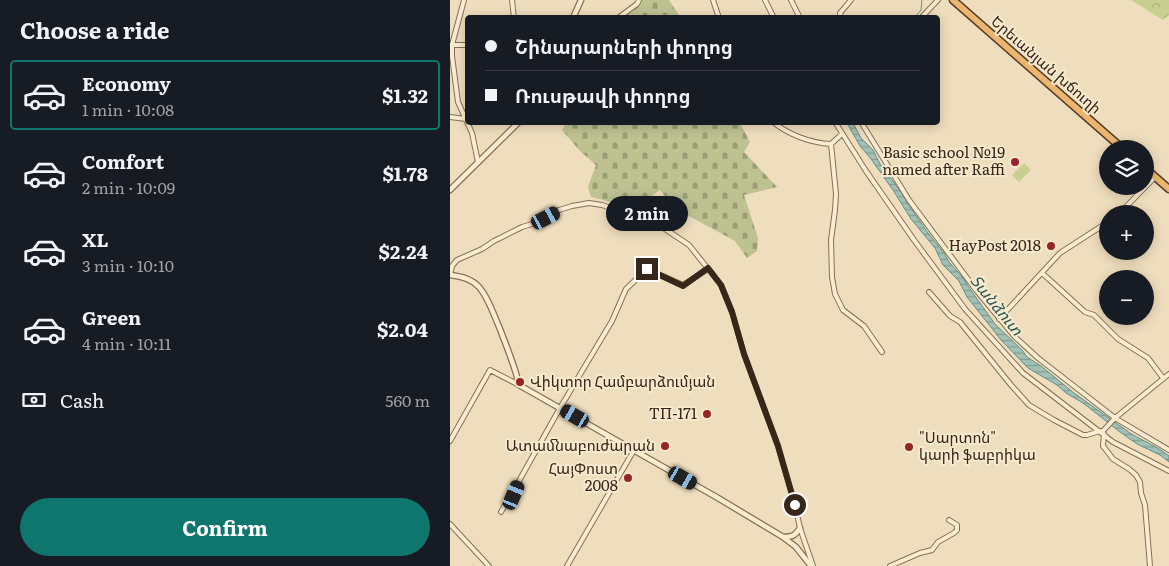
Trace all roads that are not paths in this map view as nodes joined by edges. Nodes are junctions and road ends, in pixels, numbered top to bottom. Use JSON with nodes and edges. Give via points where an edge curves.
{"nodes":[{"id":1,"x":464,"y":0,"type":"edge"},
{"id":2,"x":512,"y":0,"type":"edge"},
{"id":3,"x":581,"y":0,"type":"edge"},
{"id":4,"x":639,"y":0,"type":"edge"},
{"id":5,"x":713,"y":0,"type":"edge"},
{"id":6,"x":764,"y":0,"type":"edge"},
{"id":7,"x":791,"y":0,"type":"edge"},
{"id":8,"x":851,"y":0,"type":"edge"},
{"id":9,"x":938,"y":0,"type":"edge"},
{"id":10,"x":953,"y":0,"type":"edge"},
{"id":11,"x":514,"y":15,"type":"edge"},
{"id":12,"x":574,"y":15,"type":"edge"},
{"id":13,"x":622,"y":15,"type":"edge"},
{"id":14,"x":718,"y":15,"type":"edge"},
{"id":15,"x":772,"y":15,"type":"edge"},
{"id":16,"x":798,"y":15,"type":"edge"},
{"id":17,"x":840,"y":15,"type":"edge"},
{"id":18,"x":924,"y":15,"type":"edge"},
{"id":19,"x":451,"y":45,"type":"edge"},
{"id":20,"x":465,"y":45,"type":"edge"},
{"id":21,"x":450,"y":117,"type":"edge"},
{"id":22,"x":465,"y":117,"type":"edge"},
{"id":23,"x":465,"y":119,"type":"edge"},
{"id":24,"x":469,"y":125,"type":"edge"},
{"id":25,"x":516,"y":125,"type":"edge"},
{"id":26,"x":777,"y":125,"type":"edge"},
{"id":27,"x":837,"y":125,"type":"edge"},
{"id":28,"x":863,"y":125,"type":"edge"},
{"id":29,"x":842,"y":134,"type":"junction"},
{"id":30,"x":1113,"y":140,"type":"edge"},
{"id":31,"x":831,"y":144,"type":"junction"},
{"id":32,"x":478,"y":162,"type":"junction"},
{"id":33,"x":1155,"y":177,"type":"joint"},
{"id":34,"x":1169,"y":189,"type":"edge"},
{"id":35,"x":450,"y":190,"type":"edge"},
{"id":36,"x":1128,"y":205,"type":"edge"},
{"id":37,"x":1099,"y":228,"type":"edge"},
{"id":38,"x":708,"y":268,"type":"junction"},
{"id":39,"x":1042,"y":272,"type":"junction"},
{"id":40,"x":450,"y":275,"type":"edge"},
{"id":41,"x":929,"y":292,"type":"dead end"},
{"id":42,"x":999,"y":319,"type":"junction"},
{"id":43,"x":882,"y":352,"type":"dead end"},
{"id":44,"x":1169,"y":374,"type":"edge"},
{"id":45,"x":1163,"y":378,"type":"junction"},
{"id":46,"x":519,"y":385,"type":"junction"},
{"id":47,"x":560,"y":408,"type":"junction"},
{"id":48,"x":1114,"y":419,"type":"junction"},
{"id":49,"x":1102,"y":432,"type":"junction"},
{"id":50,"x":450,"y":441,"type":"edge"},
{"id":51,"x":634,"y":450,"type":"junction"},
{"id":52,"x":1169,"y":450,"type":"edge"},
{"id":53,"x":1169,"y":471,"type":"edge"},
{"id":54,"x":501,"y":512,"type":"dead end"},
{"id":55,"x":950,"y":520,"type":"dead end"},
{"id":56,"x":450,"y":524,"type":"edge"},
{"id":57,"x":800,"y":528,"type":"junction"},
{"id":58,"x":783,"y":536,"type":"junction"},
{"id":59,"x":490,"y":566,"type":"edge"},
{"id":60,"x":567,"y":566,"type":"edge"},
{"id":61,"x":812,"y":566,"type":"edge"},
{"id":62,"x":890,"y":566,"type":"edge"},
{"id":63,"x":1150,"y":566,"type":"edge"}],
"edges":[{"from":1,"to":19,"type":"street"},
{"from":2,"to":11,"type":"street"},
{"from":3,"to":12,"type":"street"},
{"from":4,"to":13,"type":"street"},
{"from":5,"to":14,"type":"street"},
{"from":6,"to":15,"type":"street"},
{"from":7,"to":16,"type":"street"},
{"from":8,"to":17,"type":"street"},
{"from":9,"to":18,"type":"street"},
{"from":10,"to":30,"type":"highway","name":"Երեւանյան խճուղի"},
{"from":19,"to":20,"type":"street"},
{"from":19,"to":22,"type":"street","via":[[458,102]]},
{"from":21,"to":23,"type":"street"},
{"from":24,"to":32,"type":"street"},
{"from":25,"to":32,"type":"street"},
{"from":26,"to":31,"type":"street","via":[[792,134]]},
{"from":27,"to":29,"type":"street"},
{"from":28,"to":42,"type":"street","via":[[909,200]]},
{"from":29,"to":31,"type":"street"},
{"from":29,"to":49,"type":"street","via":[[965,309],[1023,373]]},
{"from":31,"to":43,"type":"street","via":[[836,194],[831,240],[835,294],[843,310],[864,326]]},
{"from":32,"to":35,"type":"street"},
{"from":33,"to":34,"type":"highway"},
{"from":33,"to":36,"type":"street"},
{"from":37,"to":39,"type":"street","via":[[1060,253]]},
{"from":38,"to":40,"type":"street","via":[[689,245],[659,225],[589,203],[559,210],[457,260]]},
{"from":38,"to":47,"type":"street","via":[[683,286],[647,269],[626,289],[612,321]]},
{"from":38,"to":57,"type":"street","via":[[721,285],[732,312],[778,446]]},
{"from":39,"to":42,"type":"street"},
{"from":39,"to":45,"type":"street","via":[[1118,339],[1148,358]]},
{"from":40,"to":46,"type":"street","via":[[471,281],[483,293],[500,329]]},
{"from":41,"to":49,"type":"street","via":[[950,316],[960,322],[1029,405],[1083,435]]},
{"from":42,"to":48,"type":"street","via":[[1038,358]]},
{"from":44,"to":45,"type":"street"},
{"from":45,"to":48,"type":"street"},
{"from":46,"to":47,"type":"street"},
{"from":46,"to":50,"type":"street","via":[[490,370]]},
{"from":47,"to":51,"type":"street"},
{"from":47,"to":54,"type":"street","via":[[514,495]]},
{"from":48,"to":49,"type":"street"},
{"from":48,"to":52,"type":"street"},
{"from":49,"to":53,"type":"street","via":[[1113,442]]},
{"from":49,"to":63,"type":"street","via":[[1103,446],[1108,453],[1130,469],[1140,482]]},
{"from":51,"to":58,"type":"street"},
{"from":51,"to":60,"type":"street"},
{"from":55,"to":62,"type":"street","via":[[957,525],[957,530],[932,550]]},
{"from":56,"to":59,"type":"street"},
{"from":57,"to":58,"type":"street","via":[[794,536]]},
{"from":57,"to":61,"type":"street"},
{"from":58,"to":61,"type":"street"}]}
